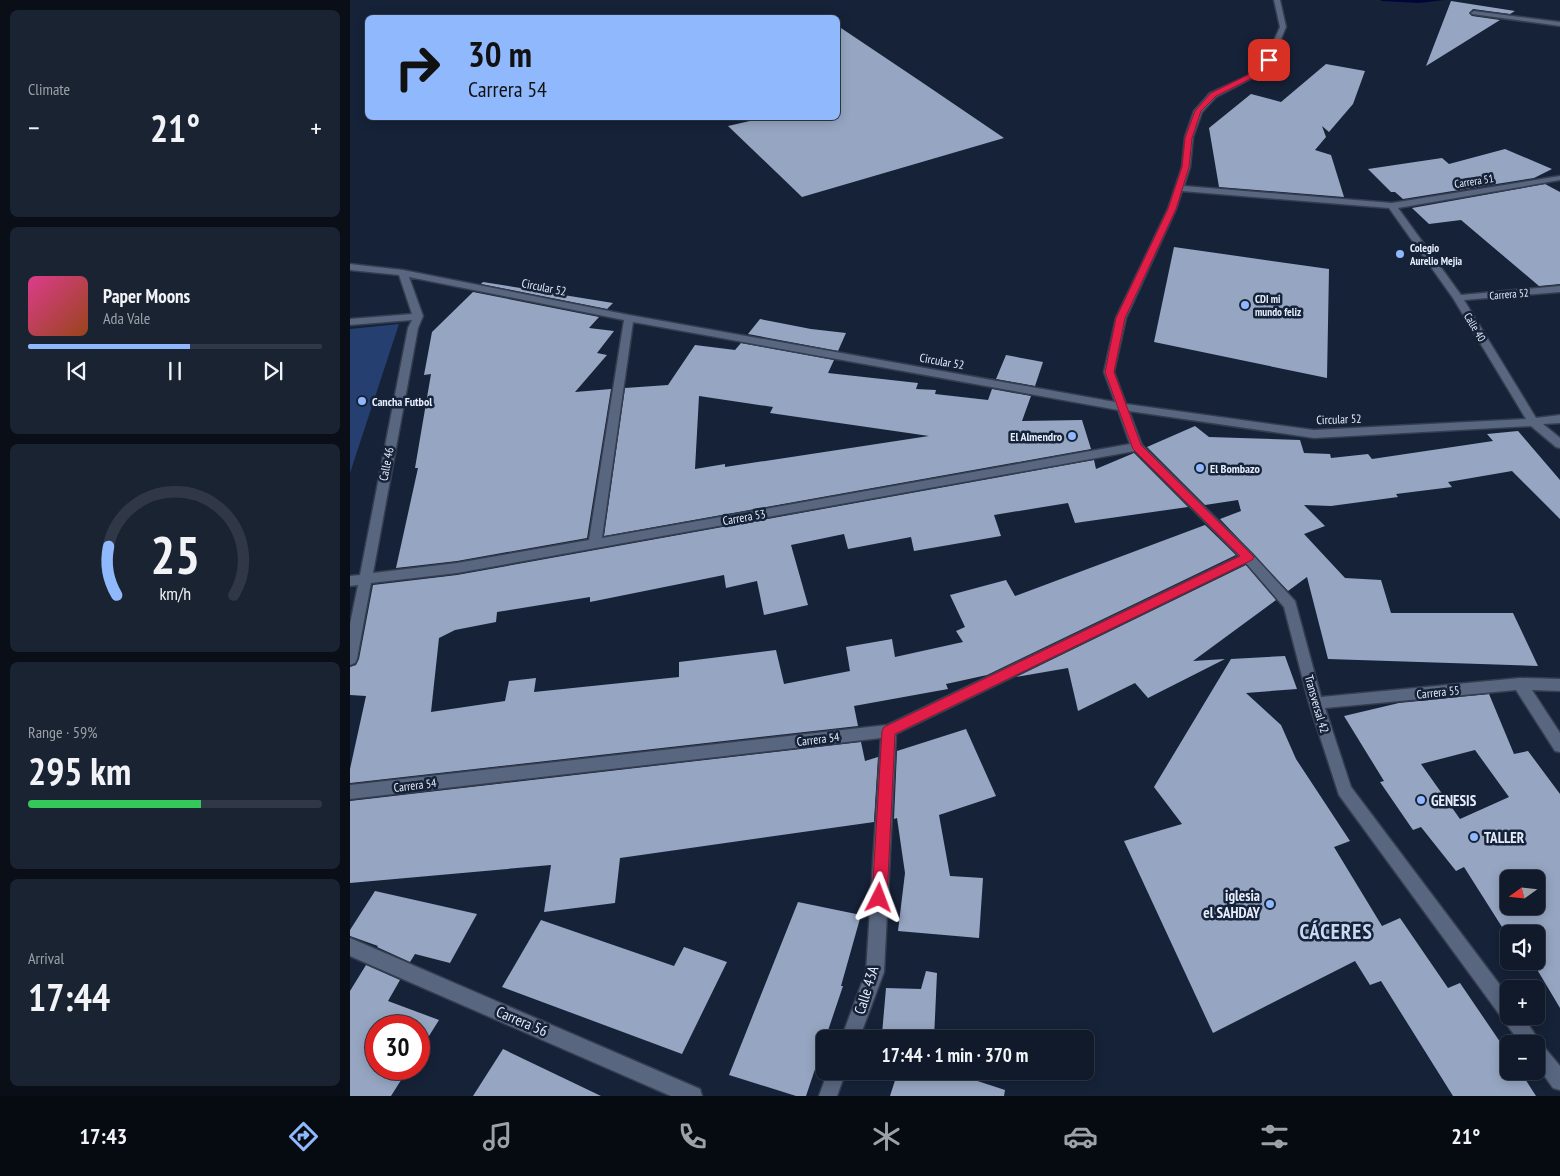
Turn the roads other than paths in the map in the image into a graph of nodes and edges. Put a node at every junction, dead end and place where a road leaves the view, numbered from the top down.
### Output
1 (1277, 0) edge
2 (1474, 13) dead end
3 (1560, 24) edge
4 (1560, 178) edge
5 (1179, 188) junction
6 (1392, 206) junction
7 (350, 267) edge
8 (403, 273) junction
9 (1560, 289) edge
10 (1458, 298) junction
11 (418, 316) junction
12 (629, 318) junction
13 (350, 322) edge
14 (1122, 407) junction
15 (1560, 419) edge
16 (1533, 422) junction
17 (1560, 444) edge
18 (1137, 447) junction
19 (595, 544) junction
20 (1248, 557) junction
21 (364, 580) junction
22 (350, 581) edge
23 (350, 659) edge
24 (1520, 684) junction
25 (1560, 685) edge
26 (1316, 703) junction
27 (888, 731) junction
28 (1560, 746) edge
29 (350, 792) edge
30 (350, 947) edge
31 (1500, 1000) edge
32 (853, 1030) edge
33 (1545, 1061) edge
34 (834, 1080) edge
35 (1560, 1081) edge
36 (693, 1096) edge
37 (828, 1096) edge

1 - 5 street, Transversal 42
2 - 3 street
4 - 6 street, Carrera 51
5 - 6 street, Carrera 51
5 - 14 street, Transversal 42
6 - 10 street, Calle 40
7 - 8 street, Circular 52
8 - 11 street
8 - 12 street, Circular 52
9 - 10 street, Carrera 52
10 - 16 street, Calle 40
11 - 13 street
11 - 21 street, Calle 46
12 - 14 street, Circular 52
12 - 19 street
14 - 16 street, Circular 52
14 - 18 street, Transversal 42
15 - 16 street
16 - 17 street, Calle 40
18 - 19 street, Carrera 53
18 - 20 street, Transversal 42
19 - 21 street, Carrera 53
20 - 26 street, Transversal 42
20 - 27 street, Carrera 54
21 - 22 street, Carrera 53
21 - 23 street, Calle 46
24 - 25 street, Carrera 55
24 - 26 street, Carrera 55
24 - 28 street
26 - 31 street, Transversal 42
27 - 29 street, Carrera 54
27 - 32 street, Calle 43A
30 - 36 street, Carrera 56
33 - 35 street
34 - 37 street

